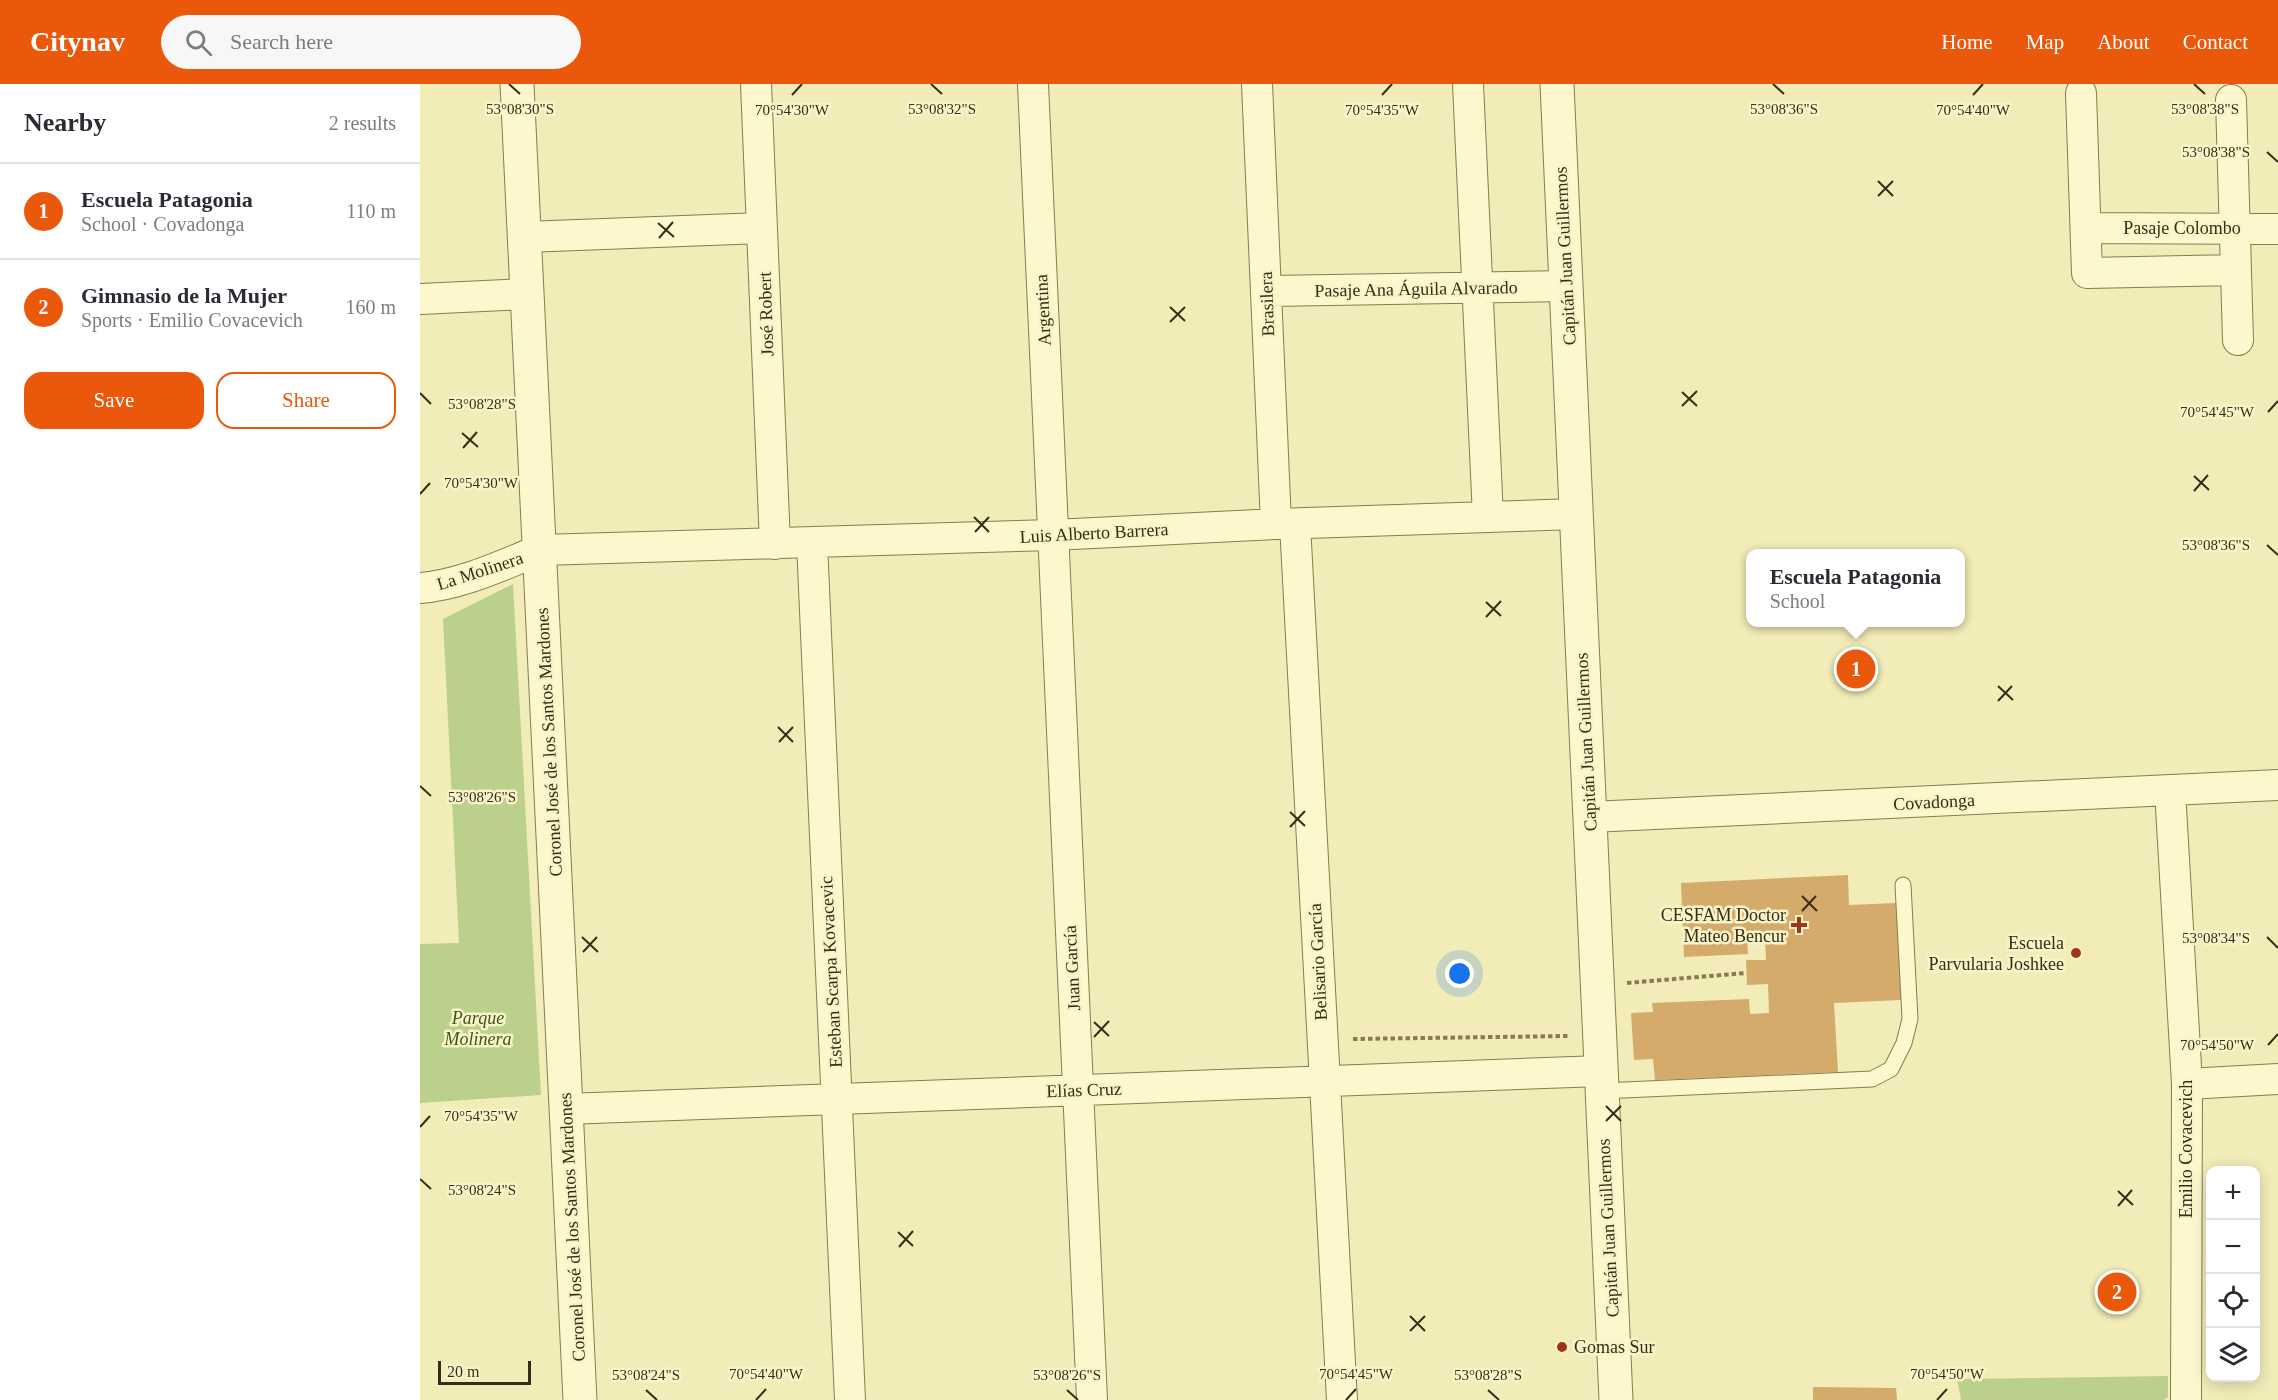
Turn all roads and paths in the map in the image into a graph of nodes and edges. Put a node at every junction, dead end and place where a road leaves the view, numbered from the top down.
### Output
1 (517, 84) edge
2 (756, 84) edge
3 (1033, 84) edge
4 (1257, 84) edge
5 (1468, 84) edge
6 (1557, 84) edge
7 (2081, 93) dead end
8 (2231, 100) dead end
9 (762, 228) junction
10 (2086, 228) junction
11 (2234, 229) junction
12 (2278, 229) edge
13 (525, 237) junction
14 (2236, 270) junction
15 (1566, 286) junction
16 (1478, 288) junction
17 (1267, 291) junction
18 (527, 294) junction
19 (420, 299) edge
20 (2238, 340) dead end
21 (1576, 514) junction
22 (1488, 517) junction
23 (1286, 524) junction
24 (1053, 535) junction
25 (812, 543) junction
26 (775, 544) junction
27 (540, 550) junction
28 (420, 588) edge
29 (2278, 785) edge
30 (2170, 790) junction
31 (1590, 818) junction
32 (1902, 885) dead end
33 (1746, 973) dead end
34 (1623, 983) dead end
35 (1599, 1036) junction
36 (1323, 1039) junction
37 (2278, 1079) edge
38 (1325, 1081) junction
39 (1601, 1081) junction
40 (2187, 1084) junction
41 (1078, 1090) junction
42 (837, 1099) junction
43 (566, 1109) junction
44 (580, 1400) edge
45 (850, 1400) edge
46 (1092, 1400) edge
47 (1342, 1400) edge
48 (1616, 1400) edge
49 (2186, 1400) edge

1 - 13 street, Coronel José de los Santos Mardones
2 - 9 street, José Robert
3 - 24 street, Argentina
4 - 17 street, Brasilera
5 - 16 street
6 - 15 street, Capitán Juan Guillermos
7 - 10 street
8 - 11 street
9 - 13 street
9 - 26 street, José Robert
10 - 11 street, Pasaje Colombo
10 - 14 street
11 - 12 street, Pasaje Colombo
11 - 14 street
13 - 18 street, Coronel José de los Santos Mardones
14 - 20 street
15 - 16 street, Pasaje Ana Águila Alvarado
15 - 21 street, Capitán Juan Guillermos
16 - 17 street, Pasaje Ana Águila Alvarado
16 - 22 street
17 - 23 street, Brasilera
18 - 19 street
18 - 27 street, Coronel José de los Santos Mardones
21 - 22 street, Luis Alberto Barrera
21 - 31 street, Capitán Juan Guillermos
22 - 23 street, Luis Alberto Barrera
23 - 24 street, Luis Alberto Barrera
23 - 36 street, Belisario García
24 - 25 street, Luis Alberto Barrera
24 - 41 street, Juan García
25 - 26 street, Luis Alberto Barrera
25 - 42 street, Esteban Scarpa Kovacevic
26 - 27 street, Luis Alberto Barrera
27 - 28 street, La Molinera
27 - 43 street, Coronel José de los Santos Mardones
29 - 30 street, Covadonga
30 - 31 street, Covadonga
30 - 40 street, Emilio Covacevich
31 - 35 street, Capitán Juan Guillermos
32 - 39 lane
33 - 34 path
35 - 36 path
35 - 39 street, Capitán Juan Guillermos
36 - 38 street, Belisario García
37 - 40 street
38 - 39 street, Elías Cruz
38 - 41 street, Elías Cruz
38 - 47 street, Belisario García
39 - 48 street, Capitán Juan Guillermos
40 - 49 street, Emilio Covacevich
41 - 42 street, Elías Cruz
41 - 46 street, Juan García
42 - 43 street, Elías Cruz
42 - 45 street, Esteban Scarpa Kovacevic
43 - 44 street, Coronel José de los Santos Mardones

